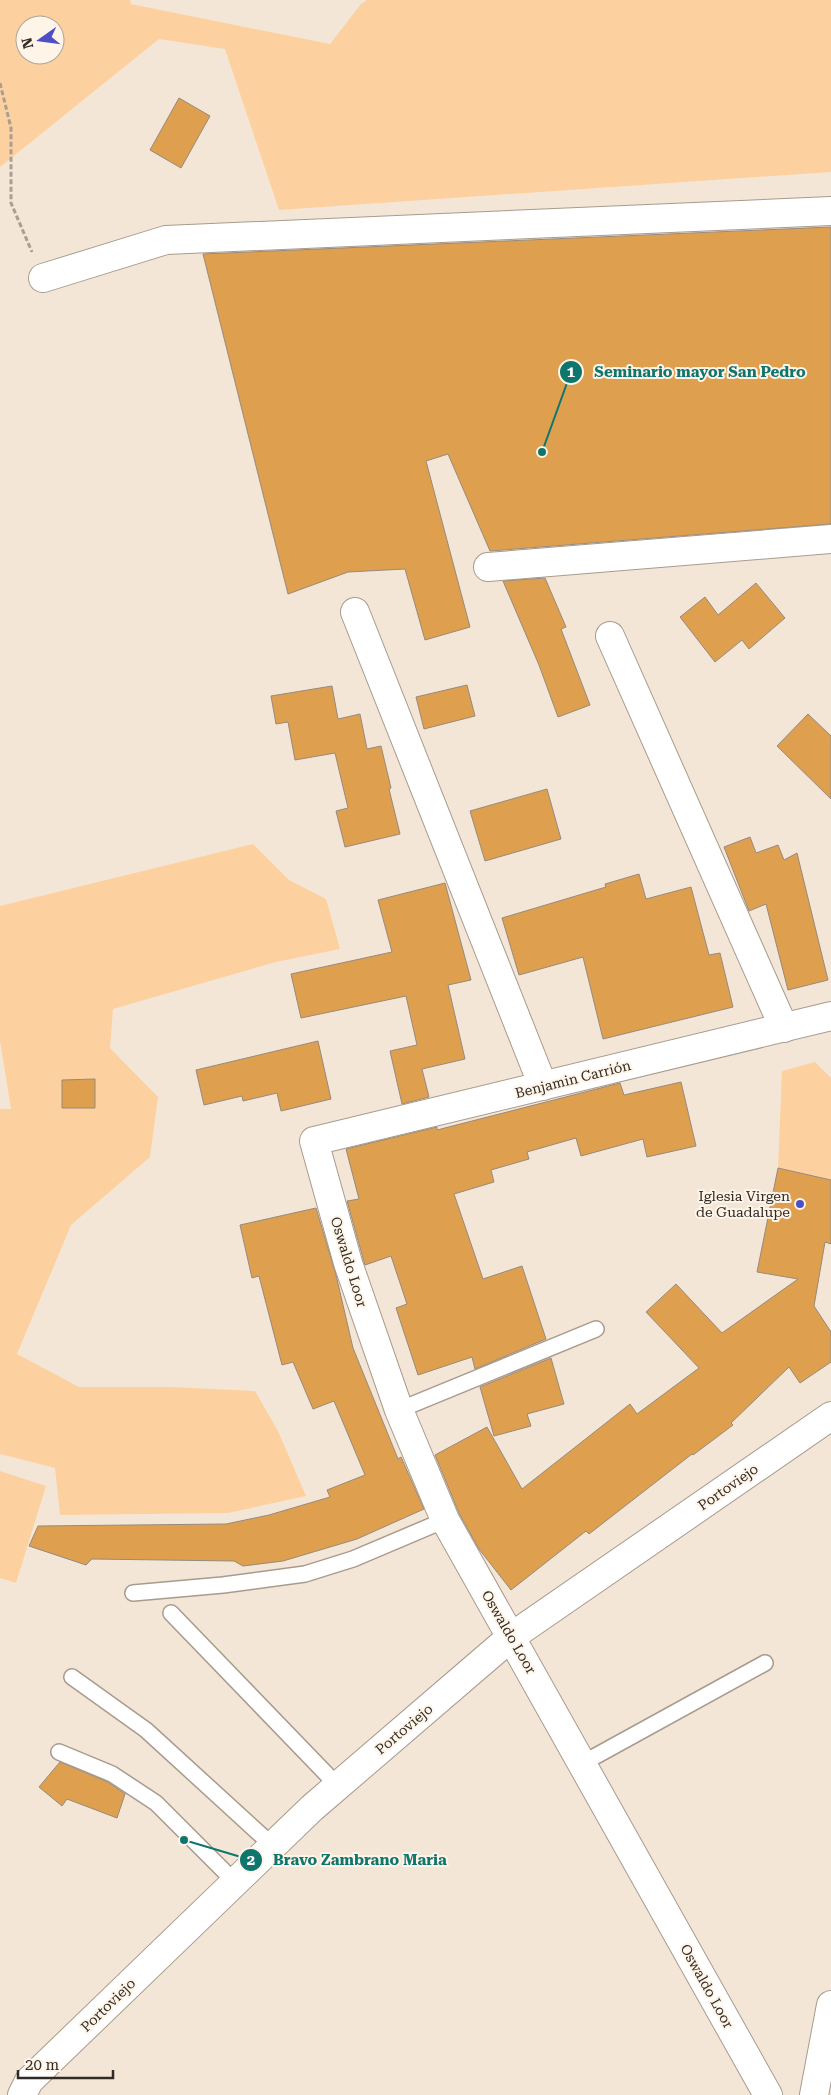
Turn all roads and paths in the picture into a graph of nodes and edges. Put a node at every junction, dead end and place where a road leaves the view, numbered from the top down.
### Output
1 (0, 83) edge
2 (831, 211) edge
3 (43, 278) joint
4 (831, 539) edge
5 (488, 567) dead end
6 (355, 612) dead end
7 (610, 636) dead end
8 (831, 1016) edge
9 (784, 1028) junction
10 (543, 1086) junction
11 (314, 1142) joint
12 (596, 1329) dead end
13 (399, 1410) junction
14 (831, 1416) edge
15 (445, 1520) junction
16 (133, 1593) dead end
17 (171, 1613) dead end
18 (511, 1637) junction
19 (765, 1663) dead end
20 (72, 1677) dead end
21 (59, 1752) dead end
22 (583, 1763) junction
23 (337, 1785) junction
24 (273, 1846) junction
25 (235, 1882) junction
26 (831, 2006) edge
27 (22, 2095) edge
28 (768, 2095) edge
29 (814, 2095) edge

1 - 3 path
2 - 3 street
4 - 5 street
6 - 10 street
7 - 9 street
8 - 9 street, Benjamin Carrión
9 - 10 street, Benjamin Carrión
10 - 11 street, Benjamin Carrión
11 - 13 street, Oswaldo Loor
12 - 13 lane
13 - 15 street, Oswaldo Loor
14 - 18 street, Portoviejo
15 - 16 lane
15 - 18 street, Oswaldo Loor
17 - 23 lane
18 - 22 street, Oswaldo Loor
18 - 23 street, Portoviejo
19 - 22 lane
20 - 24 lane
21 - 25 lane
22 - 28 street, Oswaldo Loor
23 - 24 street, Portoviejo
24 - 25 street, Portoviejo
25 - 27 street, Portoviejo
26 - 29 street

